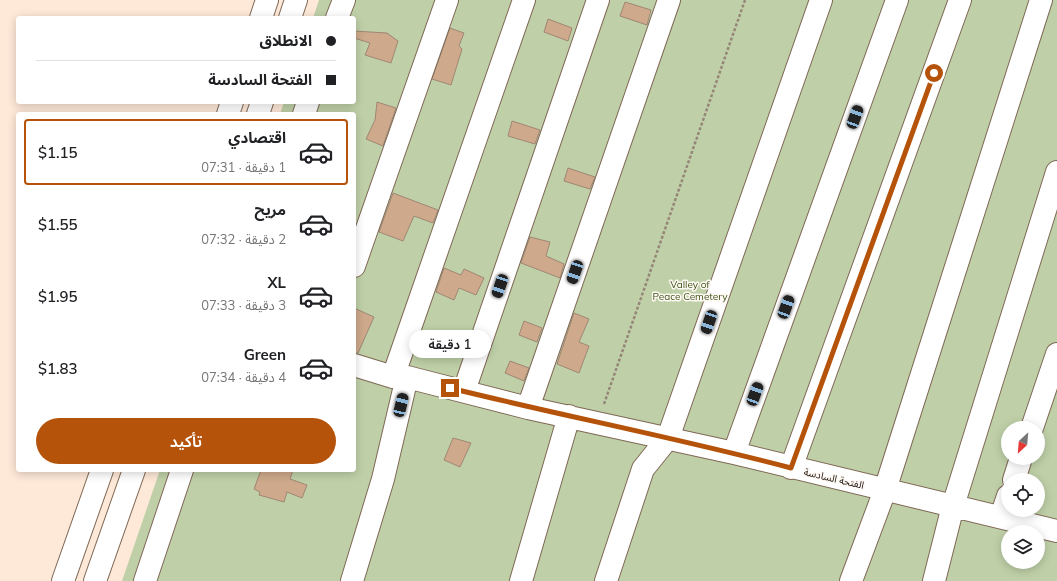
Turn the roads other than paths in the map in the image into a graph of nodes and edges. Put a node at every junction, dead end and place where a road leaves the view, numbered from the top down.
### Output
1 (267, 0) edge
2 (296, 0) edge
3 (344, 0) edge
4 (447, 0) edge
5 (524, 0) edge
6 (598, 0) edge
7 (670, 0) edge
8 (821, 0) edge
9 (897, 0) edge
10 (960, 0) edge
11 (1041, 0) edge
12 (262, 16) edge
13 (291, 16) edge
14 (338, 16) edge
15 (1057, 172) edge
16 (356, 260) edge
17 (1057, 354) edge
18 (356, 366) edge
19 (400, 377) junction
20 (464, 391) junction
21 (528, 408) junction
22 (569, 416) junction
23 (1034, 421) edge
24 (668, 438) junction
25 (734, 453) junction
26 (791, 468) junction
27 (101, 472) edge
28 (133, 472) edge
29 (181, 472) edge
30 (885, 490) junction
31 (953, 506) junction
32 (1001, 517) joint
33 (1057, 531) edge
34 (62, 581) edge
35 (95, 581) edge
36 (145, 581) edge
37 (352, 581) edge
38 (521, 581) edge
39 (606, 581) edge
40 (851, 581) edge
41 (934, 581) edge

1 - 12 main road
2 - 13 main road
3 - 14 main road
4 - 16 main road
5 - 19 main road
6 - 20 main road
7 - 21 main road
8 - 24 main road
9 - 25 main road
10 - 26 main road
11 - 30 main road
15 - 31 main road
17 - 23 main road
18 - 19 main road, الفتحة السادسة
19 - 20 main road, الفتحة السادسة
19 - 37 main road
20 - 21 main road, الفتحة السادسة
21 - 22 main road, الفتحة السادسة
22 - 24 main road, الفتحة السادسة
22 - 38 main road
24 - 25 main road, الفتحة السادسة
24 - 39 main road
25 - 26 main road, الفتحة السادسة
26 - 30 main road, الفتحة السادسة
27 - 34 main road
28 - 35 main road
29 - 36 main road
30 - 31 main road, الفتحة السادسة
30 - 40 main road
31 - 32 main road, الفتحة السادسة
31 - 41 main road
32 - 33 main road, الفتحة السادسة

